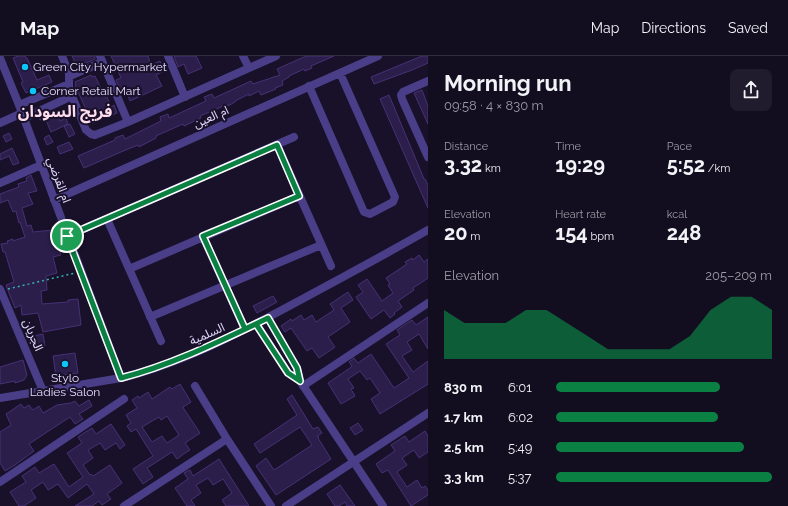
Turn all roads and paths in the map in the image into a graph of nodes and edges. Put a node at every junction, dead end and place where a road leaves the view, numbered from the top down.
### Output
1 (62, 56) edge
2 (168, 56) edge
3 (243, 56) edge
4 (276, 56) edge
5 (378, 56) edge
6 (0, 58) edge
7 (101, 59) edge
8 (249, 68) junction
9 (340, 73) junction
10 (69, 80) junction
11 (428, 81) edge
12 (309, 86) junction
13 (72, 96) junction
14 (185, 97) junction
15 (22, 112) junction
16 (128, 122) junction
17 (0, 123) edge
18 (294, 137) dead end
19 (277, 145) junction
20 (428, 156) edge
21 (41, 166) junction
22 (0, 183) edge
23 (299, 196) junction
24 (54, 200) junction
25 (107, 219) junction
26 (428, 230) edge
27 (67, 236) junction
28 (203, 236) junction
29 (321, 245) junction
30 (331, 266) dead end
31 (129, 268) junction
32 (81, 271) junction
33 (225, 285) junction
34 (0, 290) edge
35 (428, 303) edge
36 (150, 317) junction
37 (268, 318) junction
38 (256, 324) junction
39 (245, 329) junction
40 (161, 341) dead end
41 (121, 378) junction
42 (302, 383) junction
43 (195, 386) dead end
44 (43, 391) junction
45 (0, 398) edge
46 (124, 399) dead end
47 (428, 413) edge
48 (227, 439) junction
49 (354, 462) junction
50 (0, 482) edge
51 (124, 506) edge
52 (271, 506) edge
53 (286, 506) edge
54 (383, 506) edge

1 - 10 street
2 - 14 street
3 - 8 street
4 - 8 street
5 - 9 street, ام العين
6 - 15 street, ام القرضي
7 - 10 street
7 - 16 street
8 - 14 street
9 - 12 street, ام العين
9 - 12 street
10 - 13 street
10 - 15 street
11 - 20 street
12 - 24 street, ام العين
13 - 15 street
13 - 16 street
14 - 16 street
15 - 17 street
15 - 21 street, ام القرضي
18 - 19 street
19 - 23 street
19 - 25 street
21 - 22 street
21 - 24 street, ام القرضي
23 - 28 street
23 - 29 street
24 - 27 street, ام القرضي
25 - 27 street
25 - 31 street
26 - 37 street, السلمية
27 - 32 street, ام القرضي
28 - 31 street
28 - 33 street
29 - 30 street
29 - 33 street
31 - 36 street
32 - 34 path
32 - 41 street, ام القرضي
33 - 36 street
33 - 39 street
34 - 44 street, الجريان
35 - 42 street
36 - 40 street
37 - 38 street, السلمية
37 - 42 street
38 - 39 street, السلمية
38 - 42 street
39 - 41 street, السلمية
41 - 44 street, السلمية
42 - 49 street
43 - 48 street
44 - 45 street, السلمية
46 - 50 street
47 - 49 street
48 - 51 street
48 - 52 street
49 - 53 street
49 - 54 street

